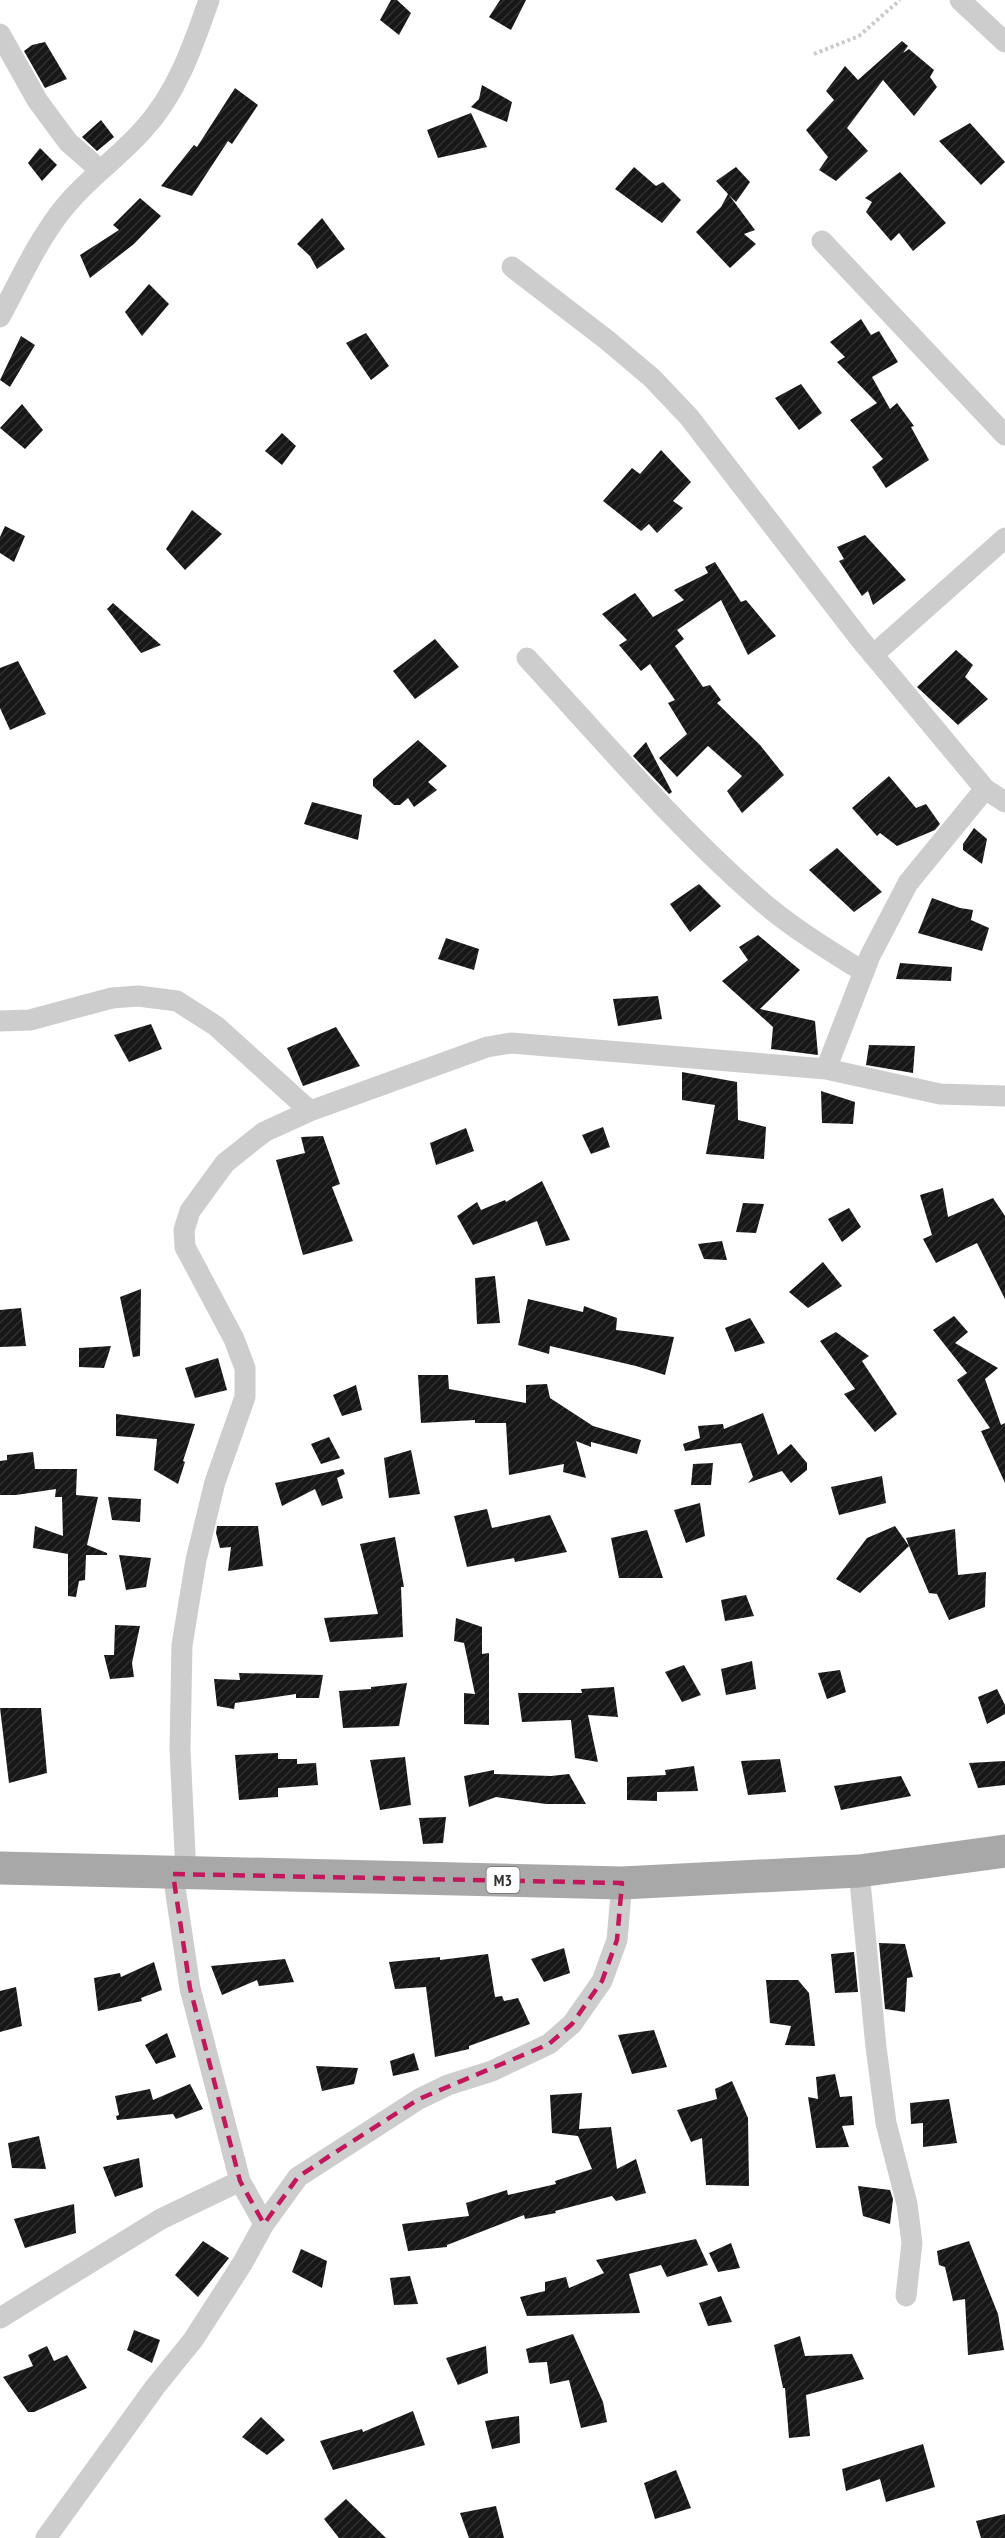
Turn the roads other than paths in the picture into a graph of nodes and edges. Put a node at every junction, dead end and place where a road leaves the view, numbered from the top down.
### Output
1 (209, 0) edge
2 (960, 0) edge
3 (0, 34) edge
4 (1005, 42) edge
5 (100, 170) junction
6 (822, 242) dead end
7 (512, 267) dead end
8 (0, 317) edge
9 (1005, 435) edge
10 (1005, 538) edge
11 (873, 654) junction
12 (527, 658) dead end
13 (985, 789) junction
14 (1005, 802) edge
15 (864, 972) junction
16 (0, 1020) edge
17 (826, 1069) junction
18 (1005, 1096) edge
19 (310, 1110) junction
20 (1005, 1851) edge
21 (0, 1868) edge
22 (859, 1871) junction
23 (179, 1874) junction
24 (622, 1883) junction
25 (240, 2181) junction
26 (264, 2223) junction
27 (906, 2296) dead end
28 (0, 2318) edge
29 (46, 2538) edge

1 - 5 street
2 - 4 street
3 - 5 street
5 - 8 street
6 - 9 street
7 - 11 street
10 - 11 street
11 - 13 street
12 - 15 street
13 - 14 street
13 - 15 street
15 - 17 street
16 - 19 street
17 - 18 street
17 - 19 street
19 - 23 street
20 - 22 main road, M3
21 - 23 main road, M3
22 - 24 main road, M3
22 - 27 street
23 - 24 main road, M3
23 - 25 street
24 - 26 street
25 - 26 street
25 - 28 street
26 - 29 street

